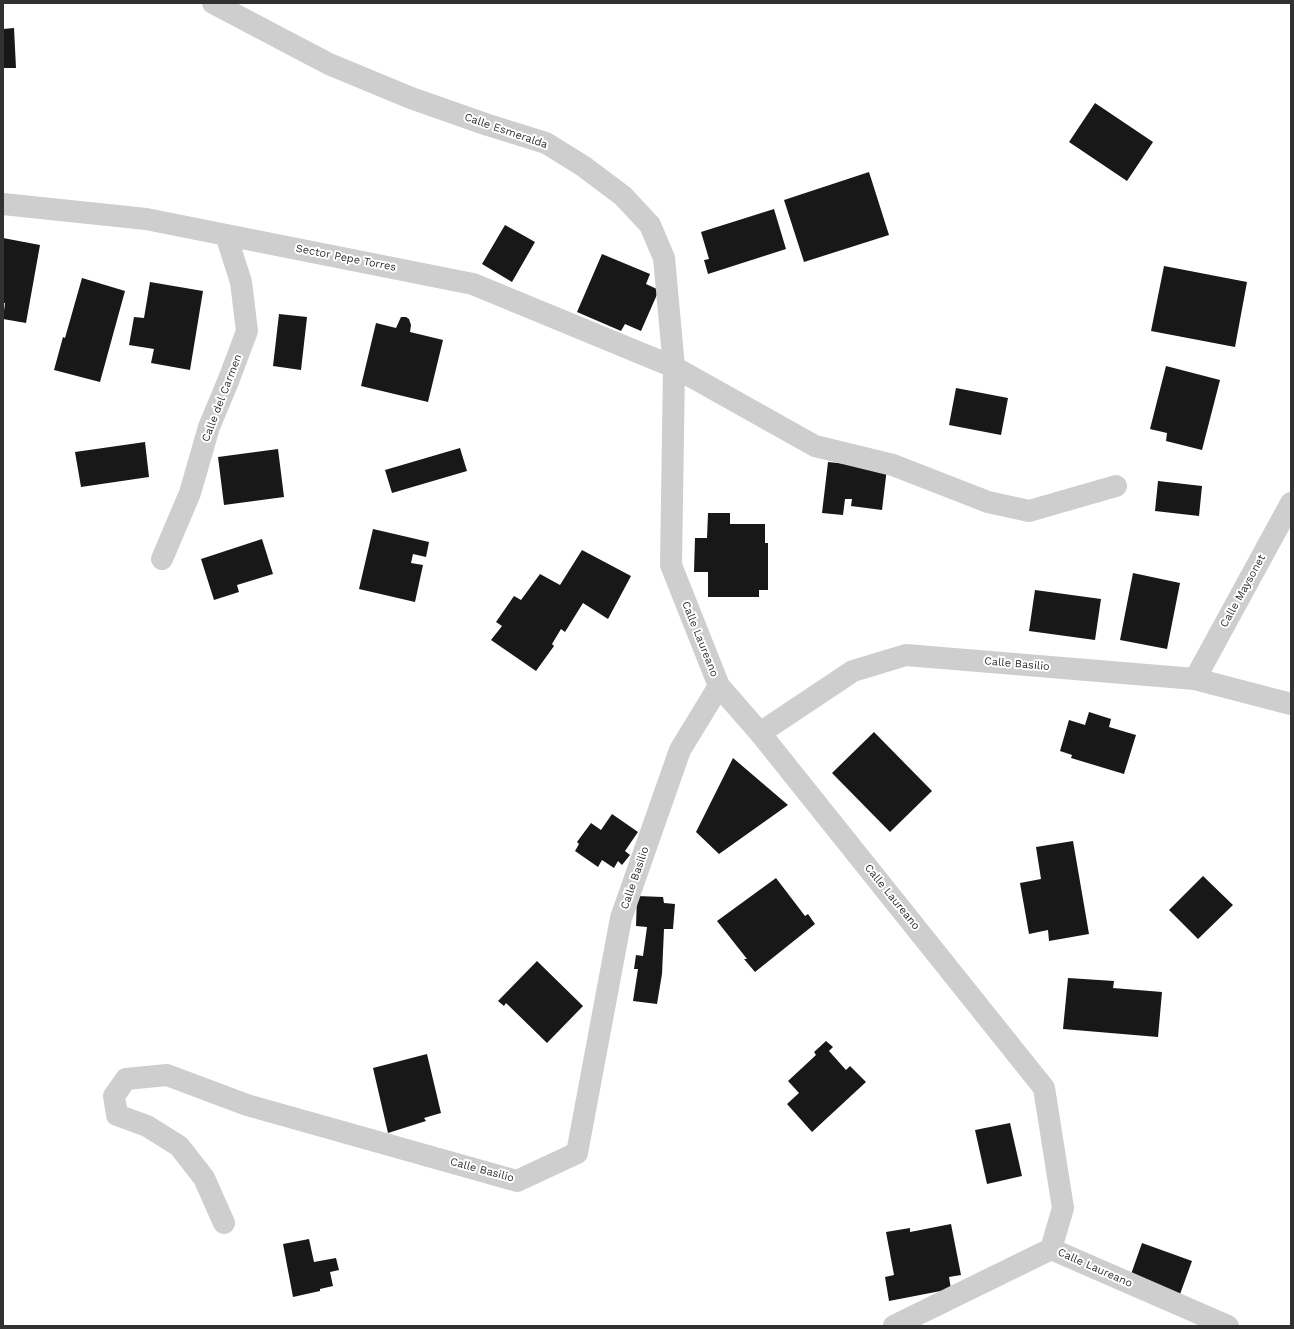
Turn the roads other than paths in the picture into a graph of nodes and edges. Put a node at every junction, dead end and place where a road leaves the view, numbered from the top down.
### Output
1 (213, 3) edge
2 (3, 204) edge
3 (226, 235) junction
4 (674, 367) junction
5 (1116, 486) dead end
6 (1291, 503) edge
7 (162, 559) dead end
8 (1195, 679) junction
9 (719, 686) junction
10 (1291, 704) edge
11 (760, 733) junction
12 (224, 1223) dead end
13 (1051, 1249) junction
14 (894, 1326) edge
15 (1228, 1326) edge

1 - 4 street, Calle Esmeralda
2 - 3 street, Sector Pepe Torres
3 - 4 street, Sector Pepe Torres
3 - 7 street, Calle del Carmen
4 - 5 street, Sector Pepe Torres
4 - 9 street, Calle Laureano
6 - 8 street, Calle Maysonet
8 - 10 street, Calle Basilio
8 - 11 street, Calle Basilio
9 - 11 street, Calle Laureano
9 - 12 street, Calle Basilio
11 - 13 street, Calle Laureano
13 - 14 street
13 - 15 street, Calle Laureano

